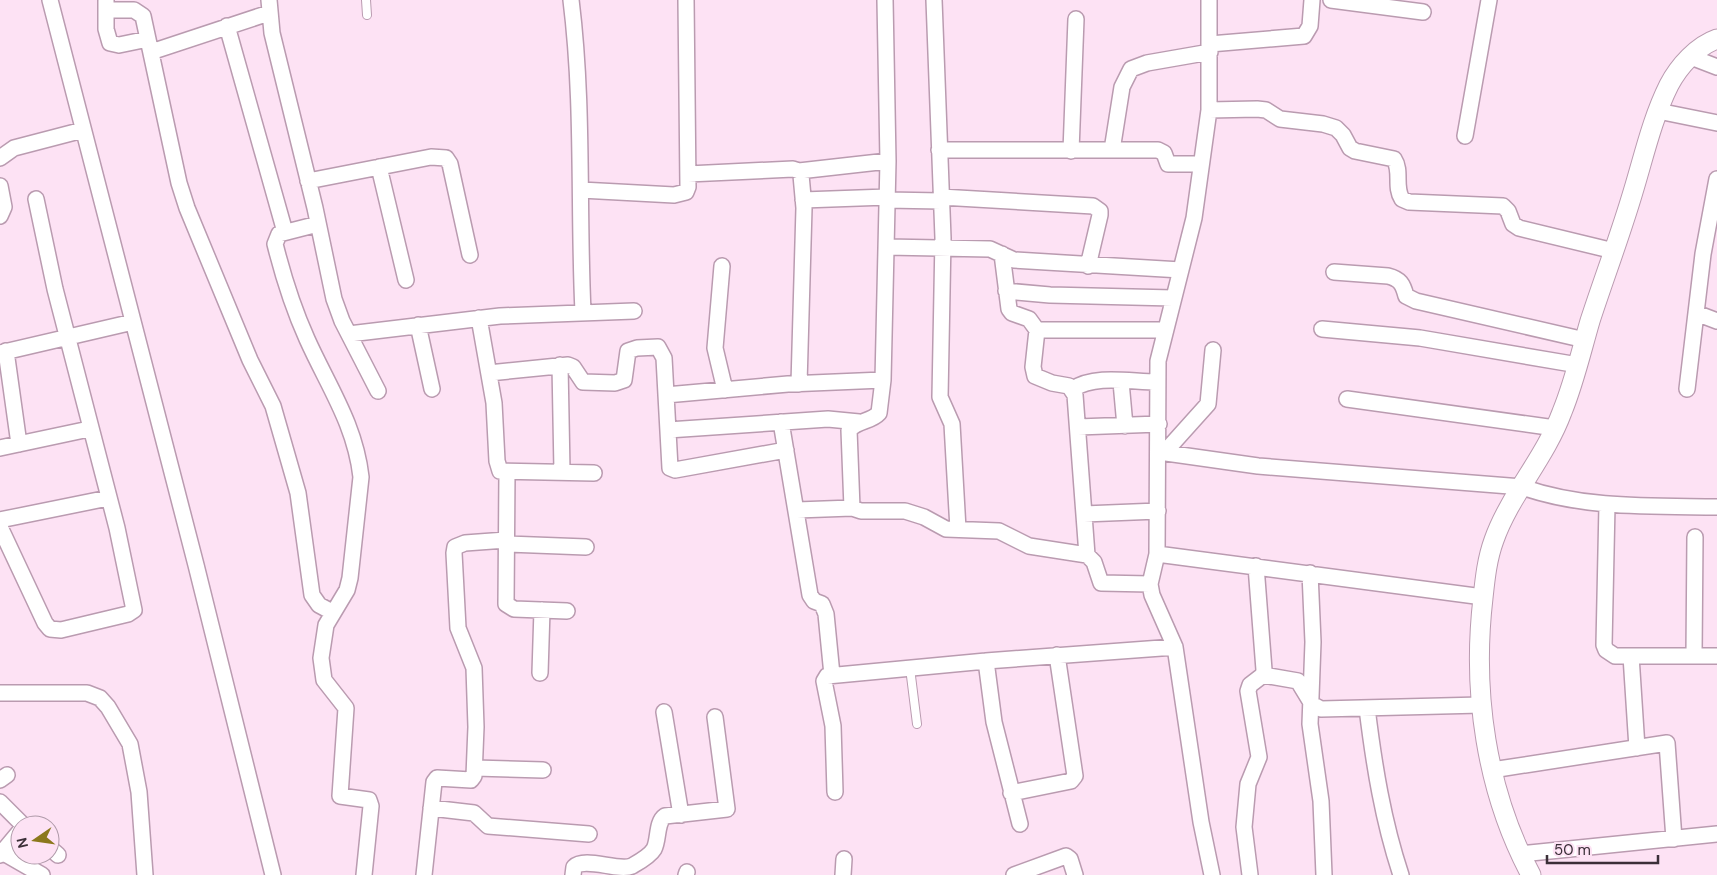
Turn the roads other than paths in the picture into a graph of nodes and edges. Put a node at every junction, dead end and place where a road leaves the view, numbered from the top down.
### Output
1 (50, 0) edge
2 (366, 0) edge
3 (571, 0) edge
4 (686, 0) edge
5 (885, 0) edge
6 (934, 0) edge
7 (1209, 0) edge
8 (1312, 0) edge
9 (1331, 0) edge
10 (1489, 0) edge
11 (106, 5) edge
12 (269, 6) edge
13 (1423, 12) dead end
14 (367, 15) dead end
15 (1076, 19) dead end
16 (227, 26) junction
17 (1717, 39) edge
18 (150, 45) junction
19 (1210, 48) junction
20 (1690, 57) junction
21 (1717, 67) edge
22 (1209, 110) junction
23 (1658, 111) junction
24 (1717, 123) edge
25 (83, 130) junction
26 (1465, 136) dead end
27 (939, 150) junction
28 (1112, 150) junction
29 (1071, 151) junction
30 (0, 158) edge
31 (888, 161) junction
32 (1201, 164) junction
33 (379, 167) junction
34 (799, 171) junction
35 (688, 174) junction
36 (1717, 178) edge
37 (308, 180) junction
38 (0, 186) edge
39 (581, 190) junction
40 (36, 199) dead end
41 (887, 199) junction
42 (941, 199) junction
43 (803, 200) junction
44 (0, 216) edge
45 (318, 224) junction
46 (285, 232) junction
47 (887, 247) junction
48 (943, 248) junction
49 (1614, 252) junction
50 (1002, 254) junction
51 (470, 255) dead end
52 (722, 266) dead end
53 (1088, 266) junction
54 (1181, 270) junction
55 (1334, 272) dead end
56 (406, 280) dead end
57 (1006, 292) junction
58 (1173, 298) junction
59 (634, 311) dead end
60 (584, 312) junction
61 (1696, 313) junction
62 (479, 318) junction
63 (1717, 321) edge
64 (133, 322) junction
65 (418, 325) junction
66 (1322, 328) dead end
67 (1037, 330) junction
68 (1165, 330) junction
69 (349, 334) junction
70 (67, 338) junction
71 (1585, 340) junction
72 (1213, 350) dead end
73 (3, 352) edge
74 (560, 365) junction
75 (1578, 365) junction
76 (489, 373) junction
77 (883, 380) junction
78 (1121, 382) junction
79 (1157, 382) junction
80 (798, 384) junction
81 (1687, 388) dead end
82 (432, 389) dead end
83 (1072, 389) junction
84 (725, 390) junction
85 (378, 391) dead end
86 (666, 395) junction
87 (1347, 399) dead end
88 (781, 422) junction
89 (859, 422) junction
90 (1159, 424) junction
91 (1125, 426) junction
92 (1078, 427) junction
93 (1555, 428) junction
94 (90, 429) junction
95 (668, 430) junction
96 (19, 444) junction
97 (0, 448) edge
98 (786, 450) junction
99 (1161, 452) junction
100 (562, 471) junction
101 (507, 472) junction
102 (594, 473) dead end
103 (1522, 487) junction
104 (108, 498) junction
105 (1607, 505) junction
106 (1717, 507) edge
107 (852, 508) junction
108 (797, 510) junction
109 (1158, 511) junction
110 (1084, 514) junction
111 (0, 520) edge
112 (0, 527) edge
113 (958, 529) junction
114 (1695, 537) dead end
115 (506, 542) junction
116 (586, 547) dead end
117 (5, 551) edge
118 (1157, 554) junction
119 (1087, 556) junction
120 (1256, 566) junction
121 (1310, 573) junction
122 (1150, 584) junction
123 (1483, 597) junction
124 (542, 610) junction
125 (567, 611) dead end
126 (332, 612) junction
127 (1175, 647) junction
128 (1694, 654) junction
129 (1057, 656) junction
130 (1631, 656) junction
131 (1717, 656) edge
132 (986, 661) junction
133 (910, 668) junction
134 (540, 673) dead end
135 (832, 675) junction
136 (1263, 675) junction
137 (0, 693) edge
138 (1312, 704) junction
139 (1481, 705) junction
140 (1367, 708) junction
141 (664, 712) dead end
142 (714, 717) dead end
143 (917, 724) dead end
144 (1637, 748) junction
145 (474, 768) junction
146 (543, 770) dead end
147 (1492, 770) junction
148 (835, 792) dead end
149 (1011, 792) junction
150 (0, 802) edge
151 (431, 808) junction
152 (12, 815) edge
153 (681, 815) junction
154 (1020, 824) dead end
155 (589, 834) dead end
156 (1717, 834) edge
157 (1674, 839) junction
158 (10, 843) edge
159 (1, 853) edge
160 (1520, 854) junction
161 (844, 859) dead end
162 (42, 875) edge
163 (145, 875) edge
164 (273, 875) edge
165 (364, 875) edge
166 (424, 875) edge
167 (573, 875) edge
168 (843, 875) edge
169 (1014, 875) edge
170 (1075, 875) edge
171 (1212, 875) edge
172 (1250, 875) edge
173 (1324, 875) edge
174 (1402, 875) edge
175 (1531, 875) edge

1 - 25 street
2 - 14 lane
3 - 39 street
4 - 35 street
5 - 31 street
6 - 27 street
7 - 19 street
8 - 19 street
9 - 13 street
10 - 26 street
11 - 18 street
11 - 18 street
12 - 16 street
12 - 37 street
15 - 29 street
16 - 18 street
16 - 46 street
17 - 20 street
18 - 126 street
19 - 22 street
19 - 28 street
20 - 21 street
20 - 23 street
22 - 32 street
22 - 49 street
23 - 24 street
23 - 49 street
25 - 30 street
25 - 64 street
27 - 29 street
27 - 42 street
28 - 29 street
28 - 32 street
31 - 34 street
31 - 41 street
32 - 54 street
33 - 37 street
33 - 51 street
33 - 56 street
34 - 35 street
34 - 43 street
35 - 39 street
36 - 61 street
37 - 45 street
38 - 44 street
39 - 60 street
40 - 70 street
41 - 42 street
41 - 43 street
41 - 47 street
42 - 48 street
42 - 53 street
43 - 80 street
45 - 46 street
45 - 69 street
46 - 126 street
47 - 48 street
47 - 77 street
48 - 50 street
48 - 113 street
49 - 71 street
50 - 53 street
50 - 57 street
52 - 84 street
53 - 54 street
54 - 58 street
55 - 71 street
57 - 58 street
57 - 67 street
58 - 68 street
59 - 60 street
60 - 62 street
61 - 63 street
61 - 81 street
62 - 65 street
62 - 76 street
64 - 70 street
64 - 164 street
65 - 69 street
65 - 82 street
66 - 75 street
67 - 68 street
67 - 83 street
68 - 79 street
69 - 85 street
70 - 73 street
70 - 94 street
71 - 75 street
72 - 99 street
73 - 96 street
74 - 76 street
74 - 86 street
74 - 100 street
75 - 93 street
76 - 101 street
77 - 80 street
77 - 89 street
78 - 79 street
78 - 83 street
78 - 91 street
79 - 90 street
80 - 84 street
83 - 92 street
84 - 86 street
86 - 95 street
87 - 93 street
88 - 89 street
88 - 95 street
88 - 98 street
89 - 107 street
90 - 91 street
90 - 99 street
91 - 92 street
92 - 110 street
93 - 103 street
94 - 96 street
94 - 104 street
95 - 98 street
96 - 97 street
98 - 108 street
99 - 103 street
99 - 109 street
100 - 101 street
100 - 102 street
101 - 115 street
103 - 105 street
103 - 123 street
104 - 111 street
104 - 117 street
105 - 106 street
105 - 130 street
107 - 108 street
107 - 113 street
108 - 135 street
109 - 110 street
109 - 118 street
110 - 119 street
112 - 117 street
113 - 119 street
114 - 128 street
115 - 116 street
115 - 124 street
115 - 145 street
118 - 120 street
118 - 122 street
119 - 122 street
120 - 121 street
120 - 136 street
121 - 123 street
121 - 138 street
122 - 127 street
123 - 139 street
124 - 125 street
124 - 134 street
126 - 165 street
127 - 129 street
127 - 171 street
128 - 130 street
128 - 131 street
129 - 132 street
129 - 149 street
130 - 144 street
132 - 133 street
132 - 149 street
133 - 135 street
133 - 143 lane
135 - 148 street
136 - 138 street
136 - 172 street
137 - 163 street
138 - 140 street
138 - 173 street
139 - 140 street
139 - 147 street
140 - 174 street
141 - 153 street
142 - 153 street
144 - 147 street
144 - 157 street
145 - 146 street
145 - 151 street
147 - 160 street
149 - 154 street
150 - 152 street
151 - 155 street
151 - 166 street
153 - 167 street
156 - 157 street
157 - 160 street
158 - 159 street
159 - 162 street
160 - 175 street
161 - 168 street
169 - 170 street

